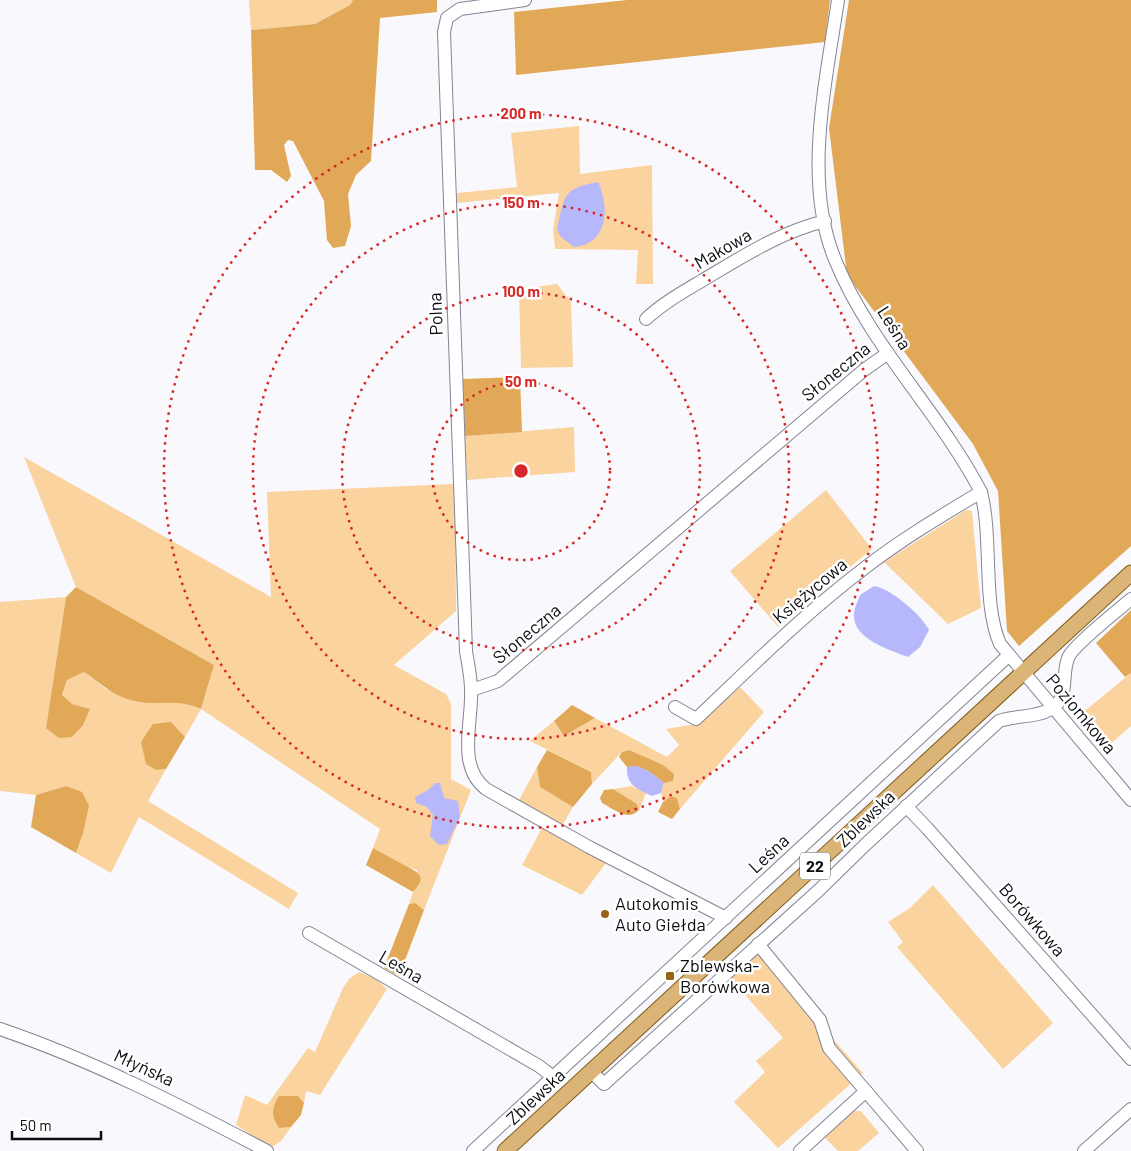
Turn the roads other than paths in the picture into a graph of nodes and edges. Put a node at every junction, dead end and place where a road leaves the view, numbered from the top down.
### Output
1 (525, 0) edge
2 (838, 0) edge
3 (824, 221) junction
4 (646, 319) dead end
5 (888, 353) junction
6 (980, 492) junction
7 (1131, 573) edge
8 (1131, 599) edge
9 (1008, 656) junction
10 (1023, 672) junction
11 (472, 690) junction
12 (675, 707) dead end
13 (1053, 708) junction
14 (1131, 800) edge
15 (906, 806) junction
16 (726, 918) junction
17 (309, 933) dead end
18 (758, 944) junction
19 (0, 1029) edge
20 (1131, 1059) edge
21 (592, 1072) junction
22 (554, 1077) junction
23 (866, 1092) junction
24 (1131, 1109) edge
25 (267, 1151) edge
26 (473, 1151) edge
27 (505, 1151) edge
28 (800, 1151) edge
29 (917, 1151) edge
30 (1084, 1151) edge

1 - 11 street, Polna
2 - 3 street, Leśna
3 - 4 street, Makowa
3 - 5 street, Leśna
5 - 6 street, Leśna
5 - 11 street, Słoneczna
6 - 9 street, Leśna
6 - 12 street, Księżycowa
7 - 10 main road, Zblewska / 22
8 - 13 street
9 - 10 street, Leśna
9 - 16 street, Leśna
10 - 13 street, Poziomkowa
10 - 21 main road, Zblewska / 22
11 - 16 street
13 - 14 street, Poziomkowa
13 - 15 street, Zblewska
15 - 18 street, Zblewska
15 - 20 street, Borówkowa
16 - 22 street, Leśna
17 - 22 street, Leśna
18 - 21 street, Zblewska
18 - 23 street
19 - 25 street, Młyńska
21 - 27 main road, Zblewska / 22
22 - 26 street, Leśna
23 - 28 street
23 - 29 street
24 - 30 street

